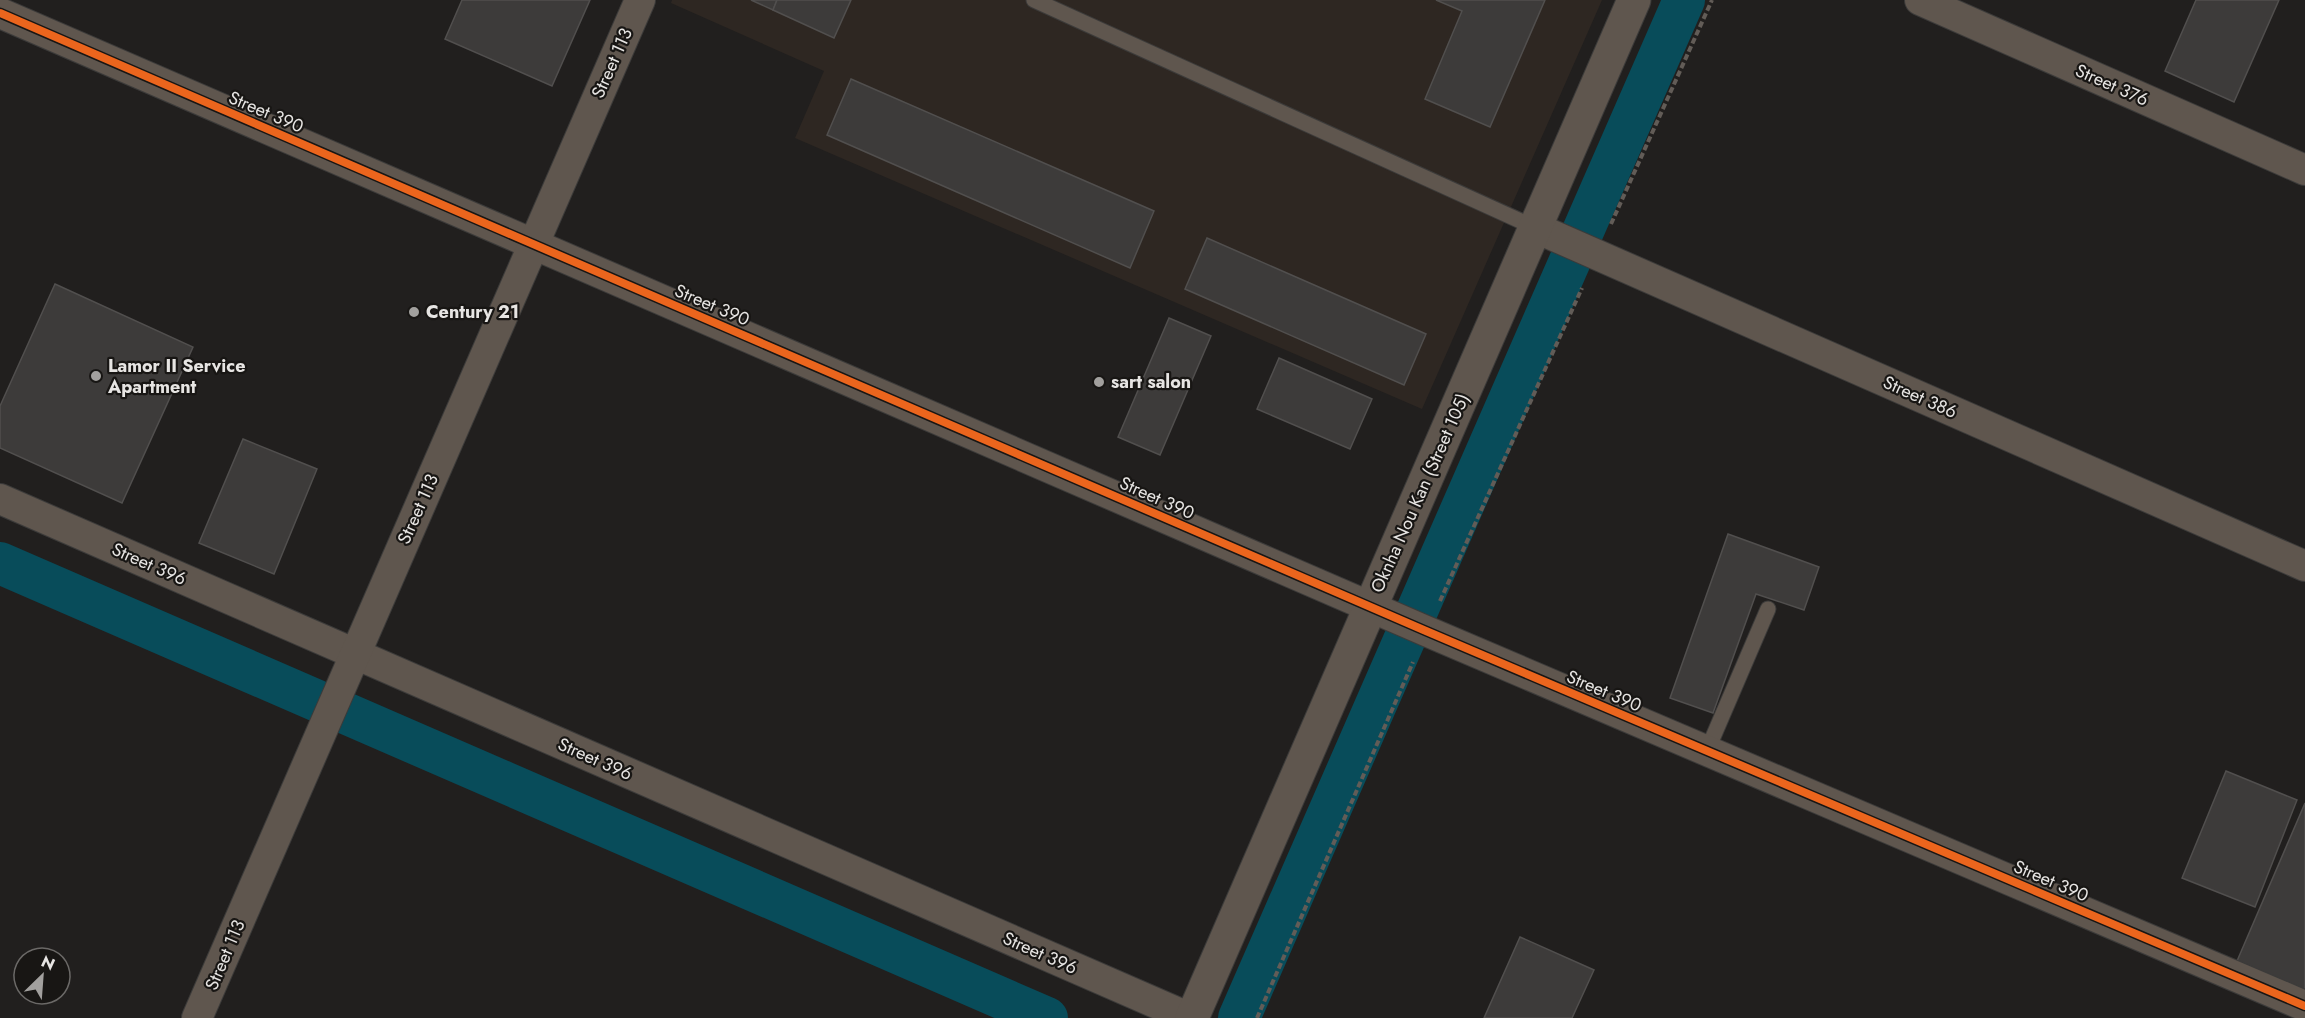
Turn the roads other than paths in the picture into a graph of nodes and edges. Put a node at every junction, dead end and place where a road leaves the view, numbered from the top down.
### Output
1 (640, 0) edge
2 (1034, 0) edge
3 (1634, 0) edge
4 (1920, 0) edge
5 (0, 13) edge
6 (2305, 170) edge
7 (1547, 233) junction
8 (533, 244) junction
9 (0, 499) edge
10 (2305, 566) edge
11 (1768, 609) dead end
12 (1380, 611) junction
13 (355, 654) junction
14 (1707, 751) junction
15 (2305, 1006) edge
16 (197, 1018) edge
17 (1191, 1018) edge

1 - 8 street, Street 113
2 - 7 lane
3 - 7 street, Oknha Nou Kan (Street 105)
4 - 6 street, Street 376
5 - 8 street, Street 390
7 - 10 street, Street 386
7 - 12 street, Oknha Nou Kan (Street 105)
8 - 12 street, Street 390
8 - 13 street, Street 113
9 - 13 street, Street 396
11 - 14 lane
12 - 14 street, Street 390
12 - 17 street, Oknha Nou Kan (Street 105)
13 - 16 street, Street 113
13 - 17 street, Street 396
14 - 15 street, Street 390

